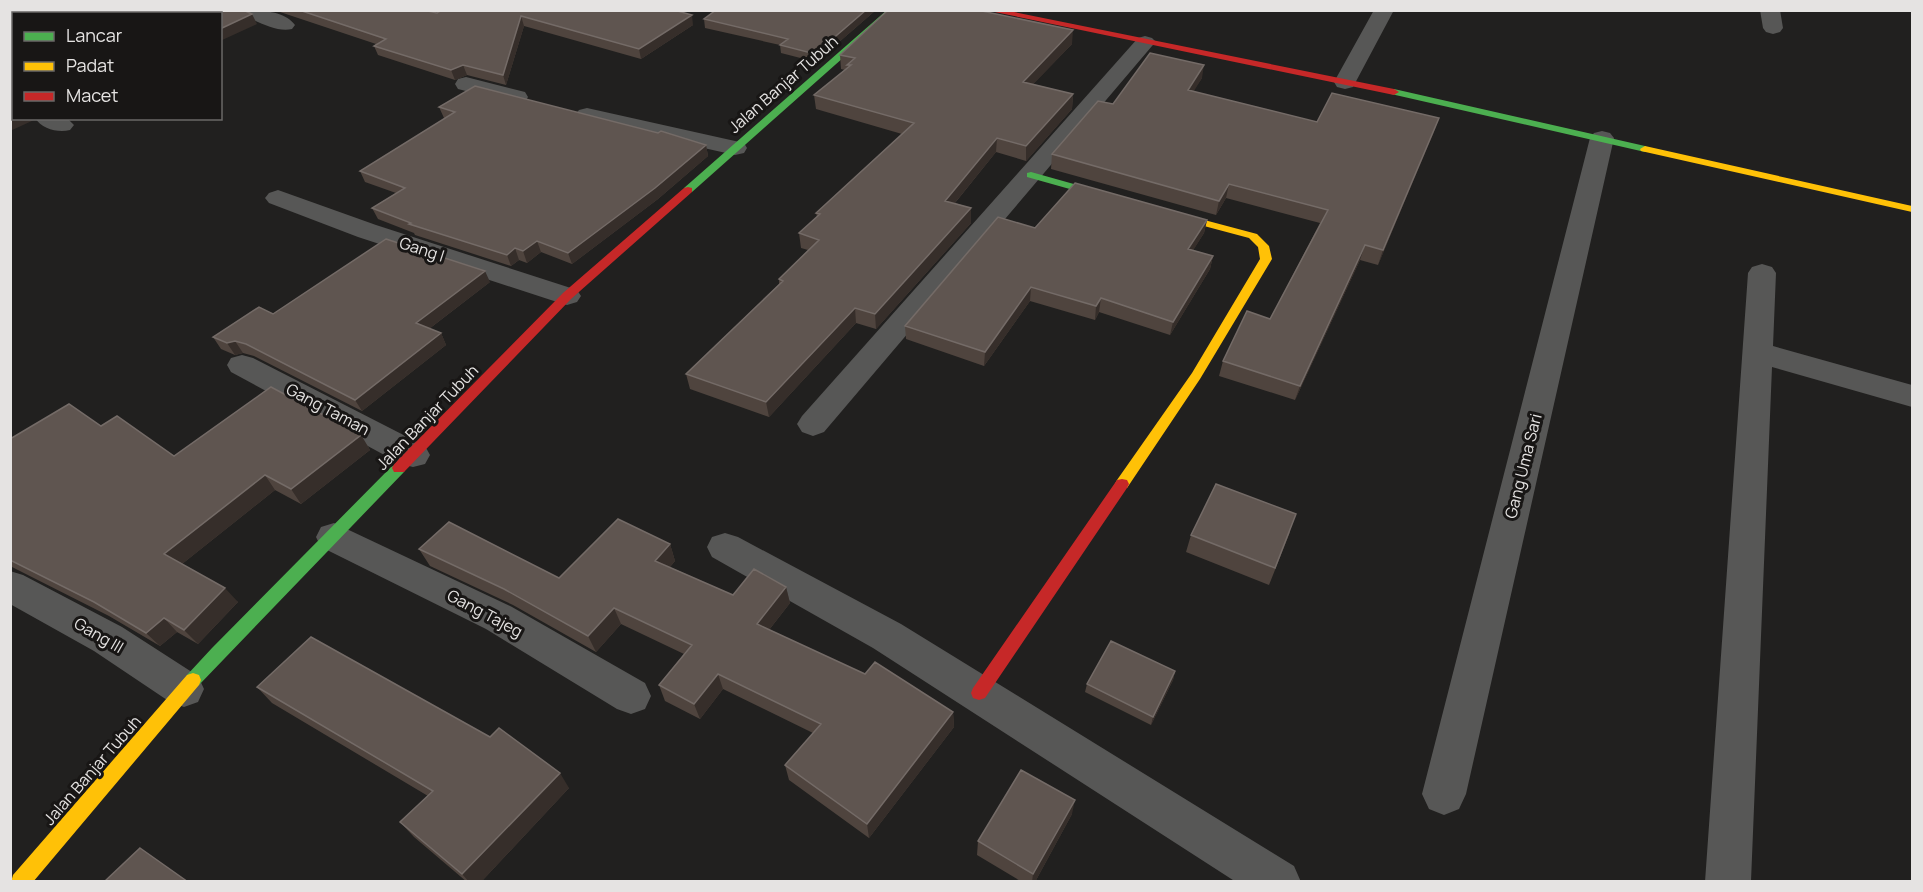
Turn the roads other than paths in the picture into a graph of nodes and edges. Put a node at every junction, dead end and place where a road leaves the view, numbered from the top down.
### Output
1 (247, 10) edge
2 (893, 10) edge
3 (988, 10) edge
4 (1384, 10) edge
5 (285, 25) dead end
6 (1145, 42) junction
7 (1345, 82) junction
8 (466, 84) dead end
9 (534, 102) edge
10 (569, 110) edge
11 (1602, 138) junction
12 (735, 148) junction
13 (1031, 175) junction
14 (278, 198) dead end
15 (1131, 203) edge
16 (1153, 209) edge
17 (1912, 209) edge
18 (1762, 273) dead end
19 (567, 296) junction
20 (1757, 352) junction
21 (242, 365) dead end
22 (1912, 396) edge
23 (813, 424) dead end
24 (412, 455) junction
25 (334, 537) junction
26 (725, 547) dead end
27 (10, 586) edge
28 (184, 689) junction
29 (979, 693) junction
30 (631, 696) dead end
31 (1444, 794) dead end
32 (18, 877) edge
33 (1728, 881) edge
34 (1278, 882) edge

1 - 5 street
2 - 12 street, Jalan Banjar Tubuh
3 - 6 street
4 - 7 street
6 - 7 street
6 - 13 street
7 - 11 street
8 - 9 street
10 - 12 street
11 - 17 street
11 - 31 street, Gang Uma Sari
12 - 19 street, Jalan Banjar Tubuh
13 - 15 street
13 - 23 street
14 - 19 street, Gang I
16 - 29 street
18 - 20 street
19 - 24 street, Jalan Banjar Tubuh
20 - 22 street
20 - 33 street
21 - 24 street, Gang Taman
24 - 25 street, Jalan Banjar Tubuh
25 - 28 street, Jalan Banjar Tubuh
25 - 30 street, Gang Tajeg
26 - 29 street
27 - 28 street, Gang III
28 - 32 street, Jalan Banjar Tubuh
29 - 34 street

